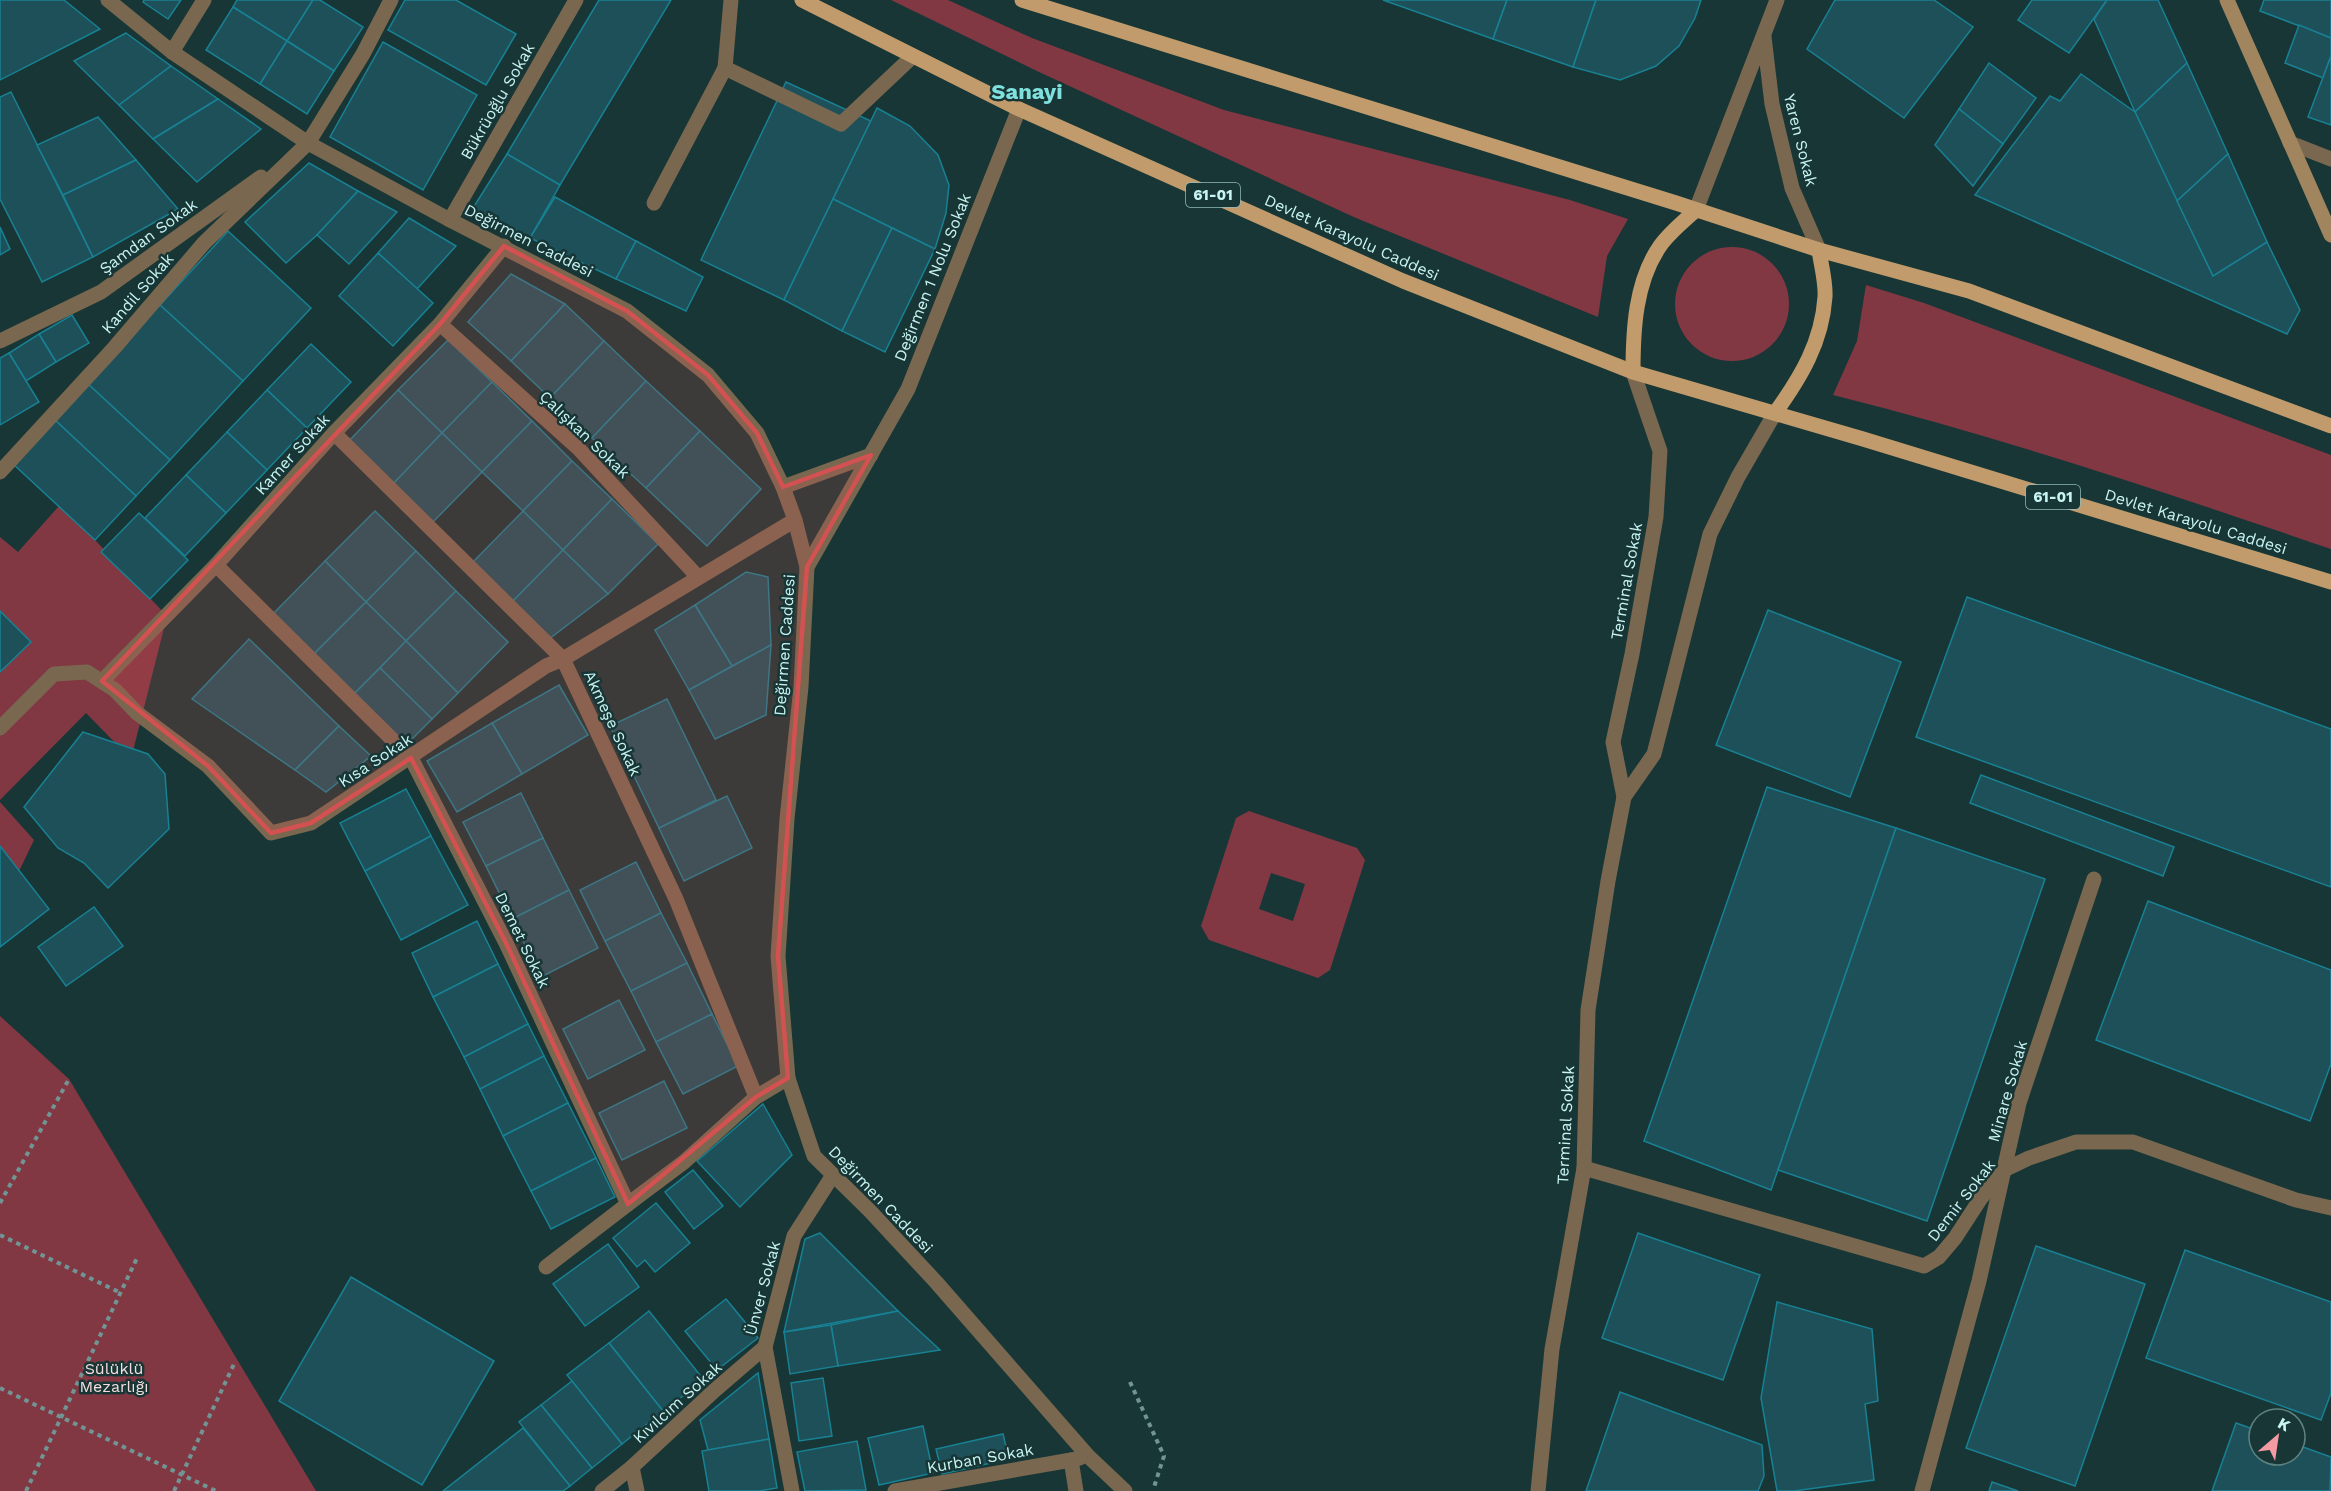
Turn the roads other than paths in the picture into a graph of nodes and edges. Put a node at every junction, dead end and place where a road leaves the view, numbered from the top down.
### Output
1 (108, 0) edge
2 (204, 0) edge
3 (392, 0) edge
4 (576, 0) edge
5 (731, 0) edge
6 (801, 0) edge
7 (1022, 0) edge
8 (1777, 0) edge
9 (2227, 0) edge
10 (1764, 34) junction
11 (172, 52) junction
12 (913, 56) junction
13 (725, 68) junction
14 (1019, 109) junction
15 (308, 143) junction
16 (2290, 143) junction
17 (2331, 159) edge
18 (654, 203) dead end
19 (1696, 210) junction
20 (450, 220) junction
21 (2331, 235) edge
22 (504, 246) junction
23 (1820, 250) junction
24 (440, 324) junction
25 (0, 341) edge
26 (1633, 372) junction
27 (1775, 413) junction
28 (2331, 426) edge
29 (334, 433) junction
30 (871, 455) junction
31 (0, 472) edge
32 (783, 487) junction
33 (795, 520) junction
34 (216, 565) junction
35 (807, 567) junction
36 (699, 577) junction
37 (2331, 582) edge
38 (563, 659) junction
39 (102, 681) junction
40 (0, 728) edge
41 (411, 758) junction
42 (1624, 797) junction
43 (2094, 879) dead end
44 (788, 1078) junction
45 (756, 1097) junction
46 (1584, 1168) junction
47 (2004, 1170) junction
48 (833, 1175) junction
49 (628, 1204) junction
50 (2331, 1208) edge
51 (546, 1267) dead end
52 (765, 1347) junction
53 (1088, 1455) junction
54 (1071, 1460) junction
55 (632, 1467) junction
56 (602, 1491) edge
57 (636, 1491) edge
58 (792, 1491) edge
59 (895, 1491) edge
60 (1076, 1491) edge
61 (1125, 1491) edge
62 (1538, 1491) edge
63 (1922, 1491) edge

1 - 11 street, Değirmen Caddesi
2 - 11 street
3 - 15 street
4 - 20 street, Bükrüoğlu Sokak
5 - 13 street
6 - 12 main road, Devlet Karayolu Caddesi / 61-01
7 - 19 main road
8 - 10 street, Yaren Sokak
9 - 16 street
10 - 19 street, Yaren Sokak
10 - 23 street, Yaren Sokak
11 - 15 street, Değirmen Caddesi
12 - 13 street
12 - 14 main road, Devlet Karayolu Caddesi / 61-01
13 - 18 street
14 - 26 main road, Devlet Karayolu Caddesi / 61-01
14 - 30 street, Değirmen 1 Nolu Sokak
15 - 20 street, Değirmen Caddesi
15 - 25 street, Şamdan Sokak
15 - 31 street, Kandil Sokak
16 - 17 street
16 - 21 street
19 - 23 main road
19 - 26 main road
20 - 22 street, Değirmen Caddesi
22 - 24 street, Kamer Sokak
22 - 32 street, Değirmen Caddesi
23 - 27 main road
23 - 28 main road
24 - 29 street, Kamer Sokak
24 - 36 street, Çalışkan Sokak
26 - 27 main road, Devlet Karayolu Caddesi / 61-01
26 - 42 street, Terminal Sokak
27 - 37 main road, Devlet Karayolu Caddesi / 61-01
27 - 42 street, Terminal Sokak
29 - 34 street, Kamer Sokak
29 - 38 street, Akmeşe Sokak
30 - 32 street
30 - 35 street, Değirmen 1 Nolu Sokak
32 - 33 street, Değirmen Caddesi
33 - 35 street, Değirmen Caddesi
33 - 36 street, Kısa Sokak
34 - 39 street, Kamer Sokak
34 - 41 street, Demet Sokak
35 - 44 street, Değirmen Caddesi
36 - 38 street, Kısa Sokak
38 - 41 street, Kısa Sokak
38 - 45 street, Akmeşe Sokak
39 - 40 street, Kısa Sokak
39 - 41 street, Kısa Sokak
41 - 49 street, Demet Sokak
42 - 46 street, Terminal Sokak
43 - 47 street, Minare Sokak
44 - 45 street
44 - 48 street, Değirmen Caddesi
45 - 49 street
46 - 47 street, Demir Sokak
46 - 62 street, Terminal Sokak
47 - 50 street, Demir Sokak
47 - 63 street, Minare Sokak
48 - 52 street, Ünver Sokak
48 - 53 street, Değirmen Caddesi
49 - 51 street
52 - 55 street, Kıvılcım Sokak
52 - 58 street, Ünver Sokak
53 - 54 street, Kurban Sokak
53 - 61 street, Değirmen Caddesi
54 - 59 street, Kurban Sokak
54 - 60 street
55 - 56 street
55 - 57 street, Kıvılcım Sokak

